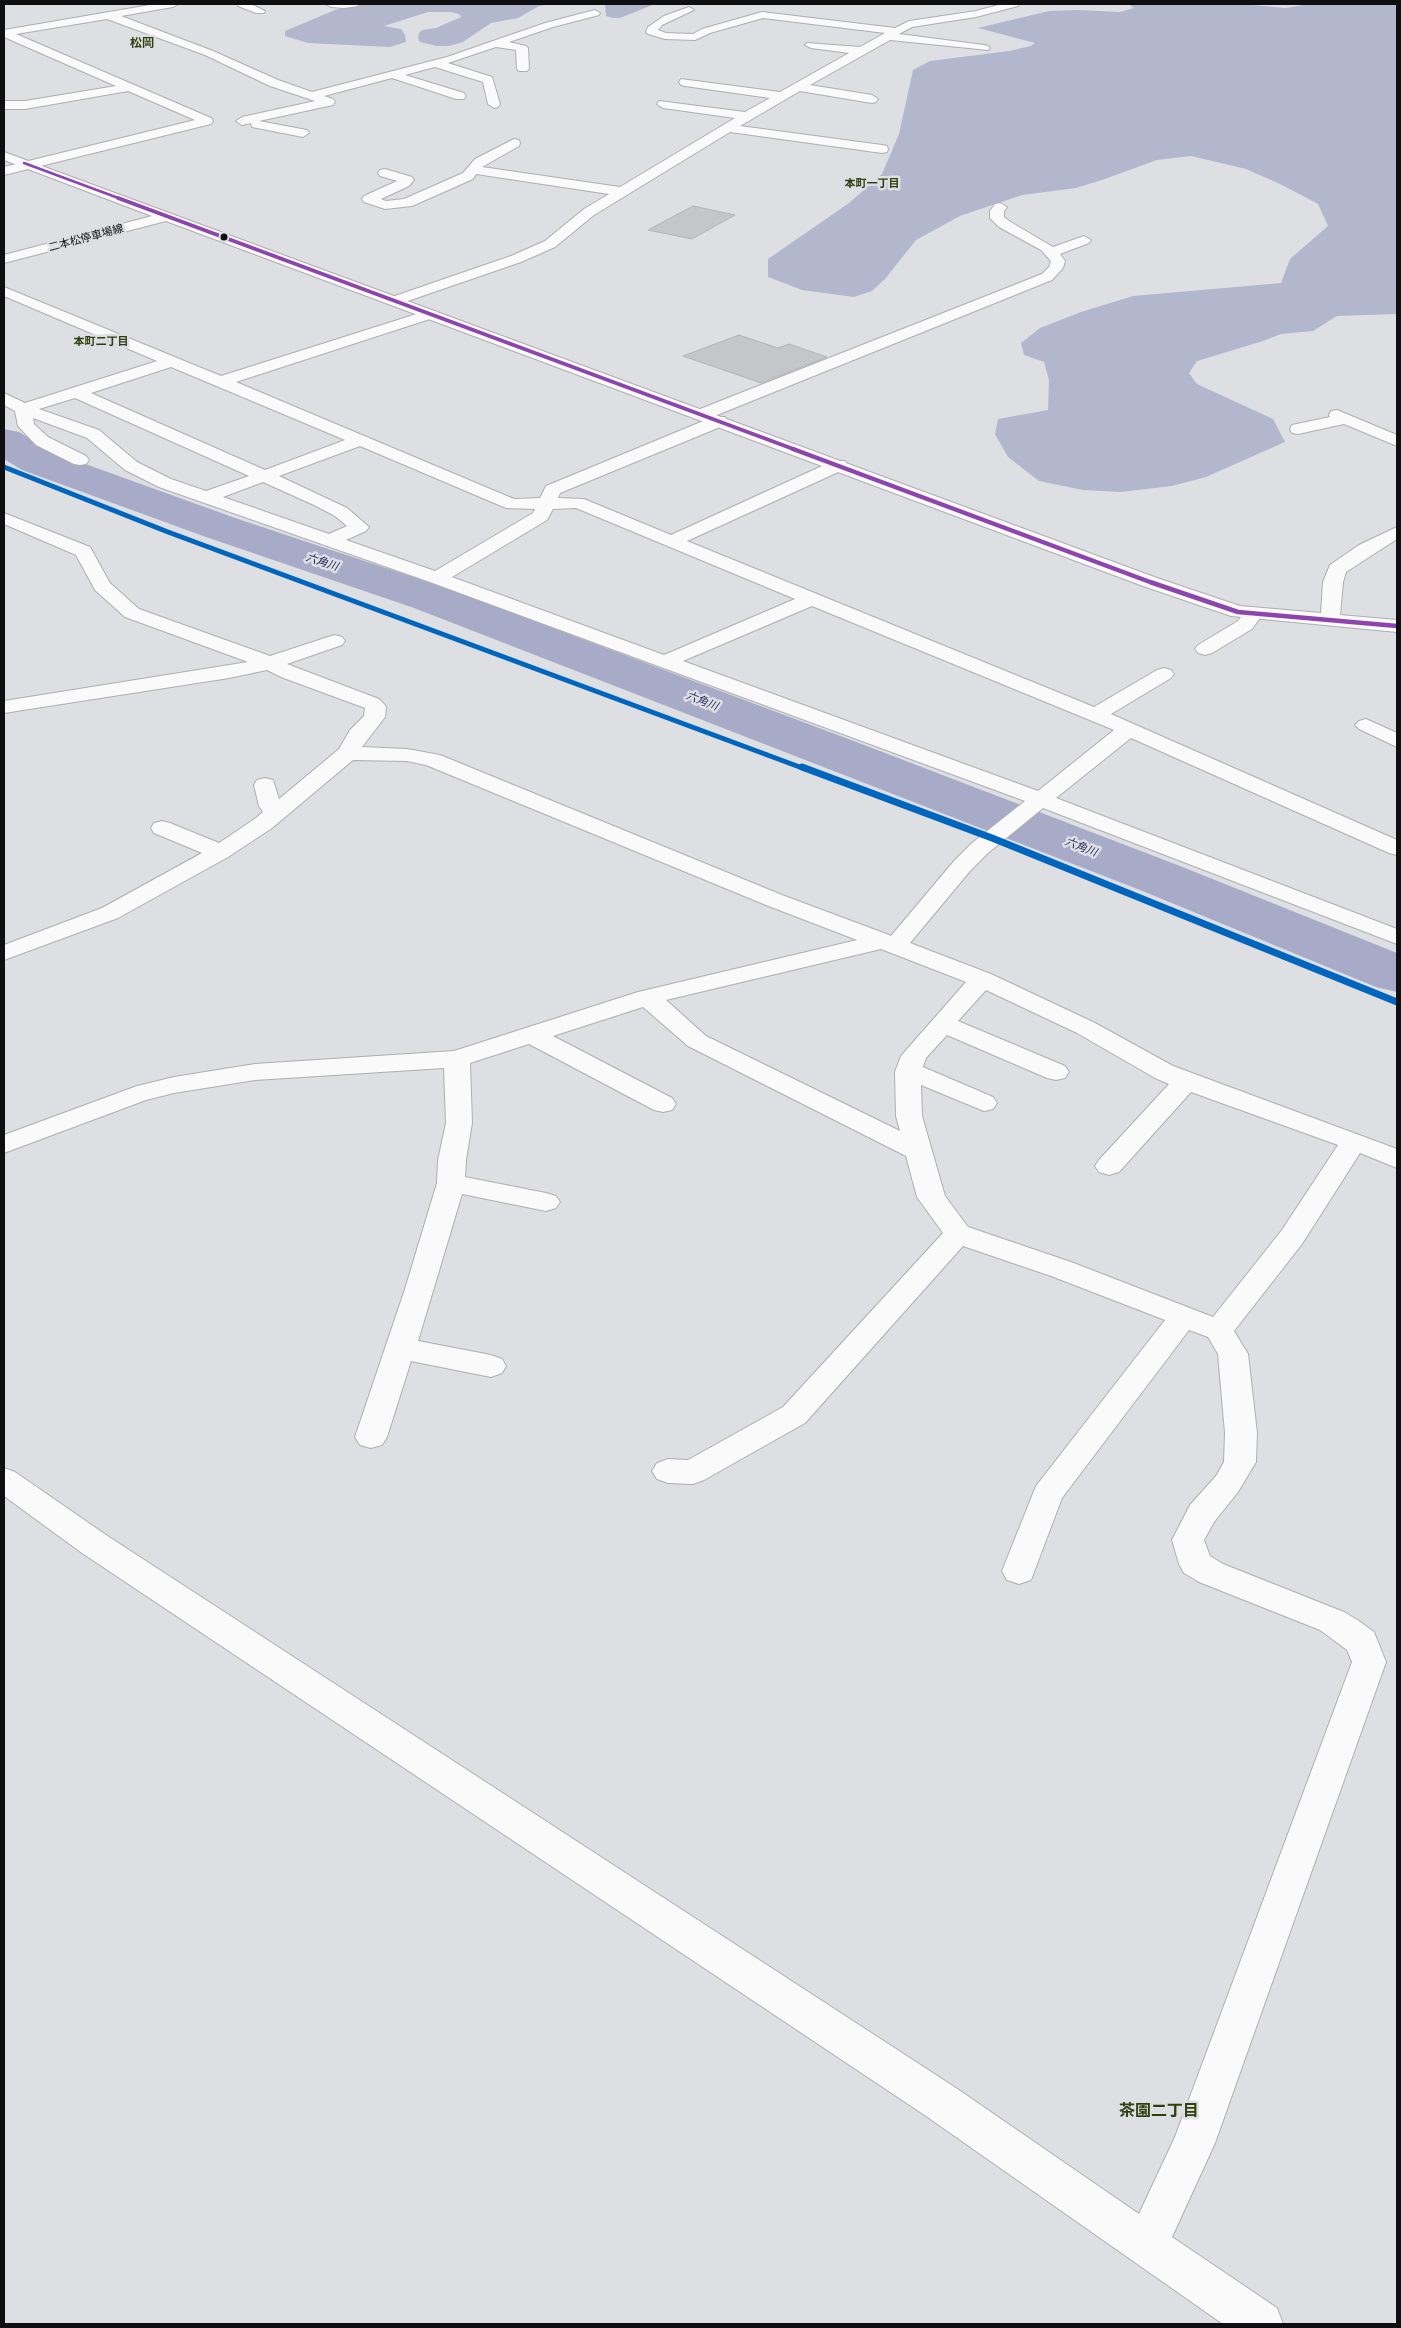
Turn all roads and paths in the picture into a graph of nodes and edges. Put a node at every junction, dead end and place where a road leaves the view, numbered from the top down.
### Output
1 (165, 4) edge
2 (242, 4) edge
3 (331, 4) edge
4 (354, 4) edge
5 (987, 4) edge
6 (1014, 4) edge
7 (959, 5) dead end
8 (689, 10) dead end
9 (260, 11) dead end
10 (727, 12) dead end
11 (594, 13) dead end
12 (108, 15) junction
13 (706, 31) junction
14 (181, 32) dead end
15 (891, 34) junction
16 (6, 36) edge
17 (164, 36) junction
18 (498, 44) junction
19 (811, 45) dead end
20 (984, 48) dead end
21 (861, 51) junction
22 (422, 56) dead end
23 (438, 62) junction
24 (395, 63) dead end
25 (414, 68) junction
26 (523, 69) dead end
27 (390, 74) junction
28 (685, 82) dead end
29 (799, 87) junction
30 (130, 88) junction
31 (312, 96) junction
32 (460, 96) dead end
33 (783, 96) junction
34 (872, 99) dead end
35 (494, 104) dead end
36 (663, 104) dead end
37 (4, 105) edge
38 (747, 116) junction
39 (216, 121) junction
40 (242, 121) junction
41 (728, 128) junction
42 (304, 133) dead end
43 (514, 143) dead end
44 (882, 149) dead end
45 (4, 156) edge
46 (28, 165) junction
47 (473, 170) junction
48 (4, 171) edge
49 (385, 173) dead end
50 (623, 192) junction
51 (1000, 207) dead end
52 (168, 216) junction
53 (1084, 240) dead end
54 (1052, 252) junction
55 (4, 259) edge
56 (4, 291) edge
57 (394, 300) junction
58 (431, 314) junction
59 (172, 361) junction
60 (220, 382) junction
61 (76, 392) junction
62 (4, 398) edge
63 (23, 409) junction
64 (701, 415) junction
65 (719, 421) junction
66 (1298, 429) dead end
67 (360, 441) junction
68 (1397, 441) edge
69 (80, 460) dead end
70 (839, 465) junction
71 (263, 476) junction
72 (207, 498) junction
73 (545, 503) junction
74 (4, 518) edge
75 (1397, 532) edge
76 (328, 541) junction
77 (672, 541) junction
78 (438, 578) junction
79 (810, 599) junction
80 (1252, 615) junction
81 (1330, 621) junction
82 (1397, 626) edge
83 (335, 641) dead end
84 (1205, 649) dead end
85 (664, 662) junction
86 (270, 663) junction
87 (1164, 674) dead end
88 (4, 707) edge
89 (1095, 715) junction
90 (1366, 725) dead end
91 (1129, 729) junction
92 (1397, 742) edge
93 (348, 753) junction
94 (265, 785) dead end
95 (1040, 799) junction
96 (276, 812) junction
97 (162, 828) dead end
98 (1397, 848) edge
99 (220, 852) junction
100 (1397, 937) edge
101 (890, 943) junction
102 (4, 953) edge
103 (982, 979) junction
104 (647, 997) junction
105 (943, 1024) junction
106 (532, 1035) junction
107 (457, 1059) junction
108 (909, 1070) junction
109 (1056, 1072) dead end
110 (1186, 1081) junction
111 (984, 1103) dead end
112 (663, 1104) dead end
113 (1354, 1141) junction
114 (4, 1145) edge
115 (918, 1150) junction
116 (1397, 1159) edge
117 (1109, 1166) dead end
118 (451, 1183) junction
119 (546, 1202) dead end
120 (958, 1234) junction
121 (1183, 1317) junction
122 (1219, 1330) junction
123 (400, 1348) junction
124 (491, 1366) dead end
125 (371, 1437) dead end
126 (668, 1471) dead end
127 (4, 1480) edge
128 (1019, 1571) dead end
129 (1146, 2245) junction
130 (1260, 2324) edge

1 - 12 street
2 - 9 street
3 - 4 street
5 - 7 street
6 - 15 street
8 - 13 street
10 - 13 street
11 - 18 street
12 - 16 street
12 - 17 street
13 - 15 street
14 - 17 street
15 - 20 street
15 - 21 street
16 - 30 street
17 - 31 street
18 - 23 street
18 - 26 street
19 - 21 street
21 - 29 street
22 - 23 street
23 - 25 street
23 - 35 street
24 - 25 street
25 - 27 street
27 - 31 street
27 - 32 street
28 - 33 street
29 - 33 street
29 - 34 street
30 - 37 street
30 - 39 street
31 - 40 street
33 - 38 street
36 - 38 street
38 - 41 street
39 - 40 street
39 - 46 street
40 - 42 street
41 - 44 street
41 - 50 street
43 - 47 street
45 - 46 street
46 - 48 street
46 - 52 street
47 - 49 street
47 - 50 street
50 - 57 street
51 - 54 street
52 - 55 street, 二本松停車場線
52 - 57 street
53 - 54 street
54 - 64 street
56 - 59 street
57 - 58 street
58 - 60 street
58 - 64 street
59 - 60 street
59 - 61 street
60 - 67 street
61 - 63 street
61 - 71 street
62 - 63 street
63 - 69 street
63 - 72 street
64 - 65 street
65 - 70 street
65 - 73 street
66 - 68 street
67 - 71 street
67 - 73 street
70 - 77 street
70 - 80 street
71 - 72 street
71 - 76 street
72 - 76 street
73 - 77 street
73 - 78 street
74 - 86 street
75 - 81 street
76 - 78 street
77 - 79 street
78 - 85 street
79 - 85 street
79 - 89 street
80 - 81 street
80 - 84 street
81 - 82 street
83 - 86 street
85 - 95 street
86 - 88 street
86 - 93 street
87 - 89 street
89 - 91 street
90 - 92 street
91 - 95 street
91 - 98 street
93 - 96 street
93 - 101 street
94 - 96 street
95 - 100 street
95 - 101 street
96 - 99 street
97 - 99 street
99 - 102 street
101 - 103 street
101 - 104 street
103 - 105 street
103 - 110 street
104 - 106 street
104 - 115 street
105 - 108 street
105 - 109 street
106 - 107 street
106 - 112 street
107 - 114 street
107 - 118 street
108 - 111 street
108 - 115 street
110 - 113 street
110 - 117 street
113 - 116 street
113 - 122 street
115 - 120 street
118 - 119 street
118 - 123 street
120 - 121 street
120 - 126 street
121 - 122 street
121 - 128 street
122 - 129 street
123 - 124 street
123 - 125 street
127 - 129 street
129 - 130 street

